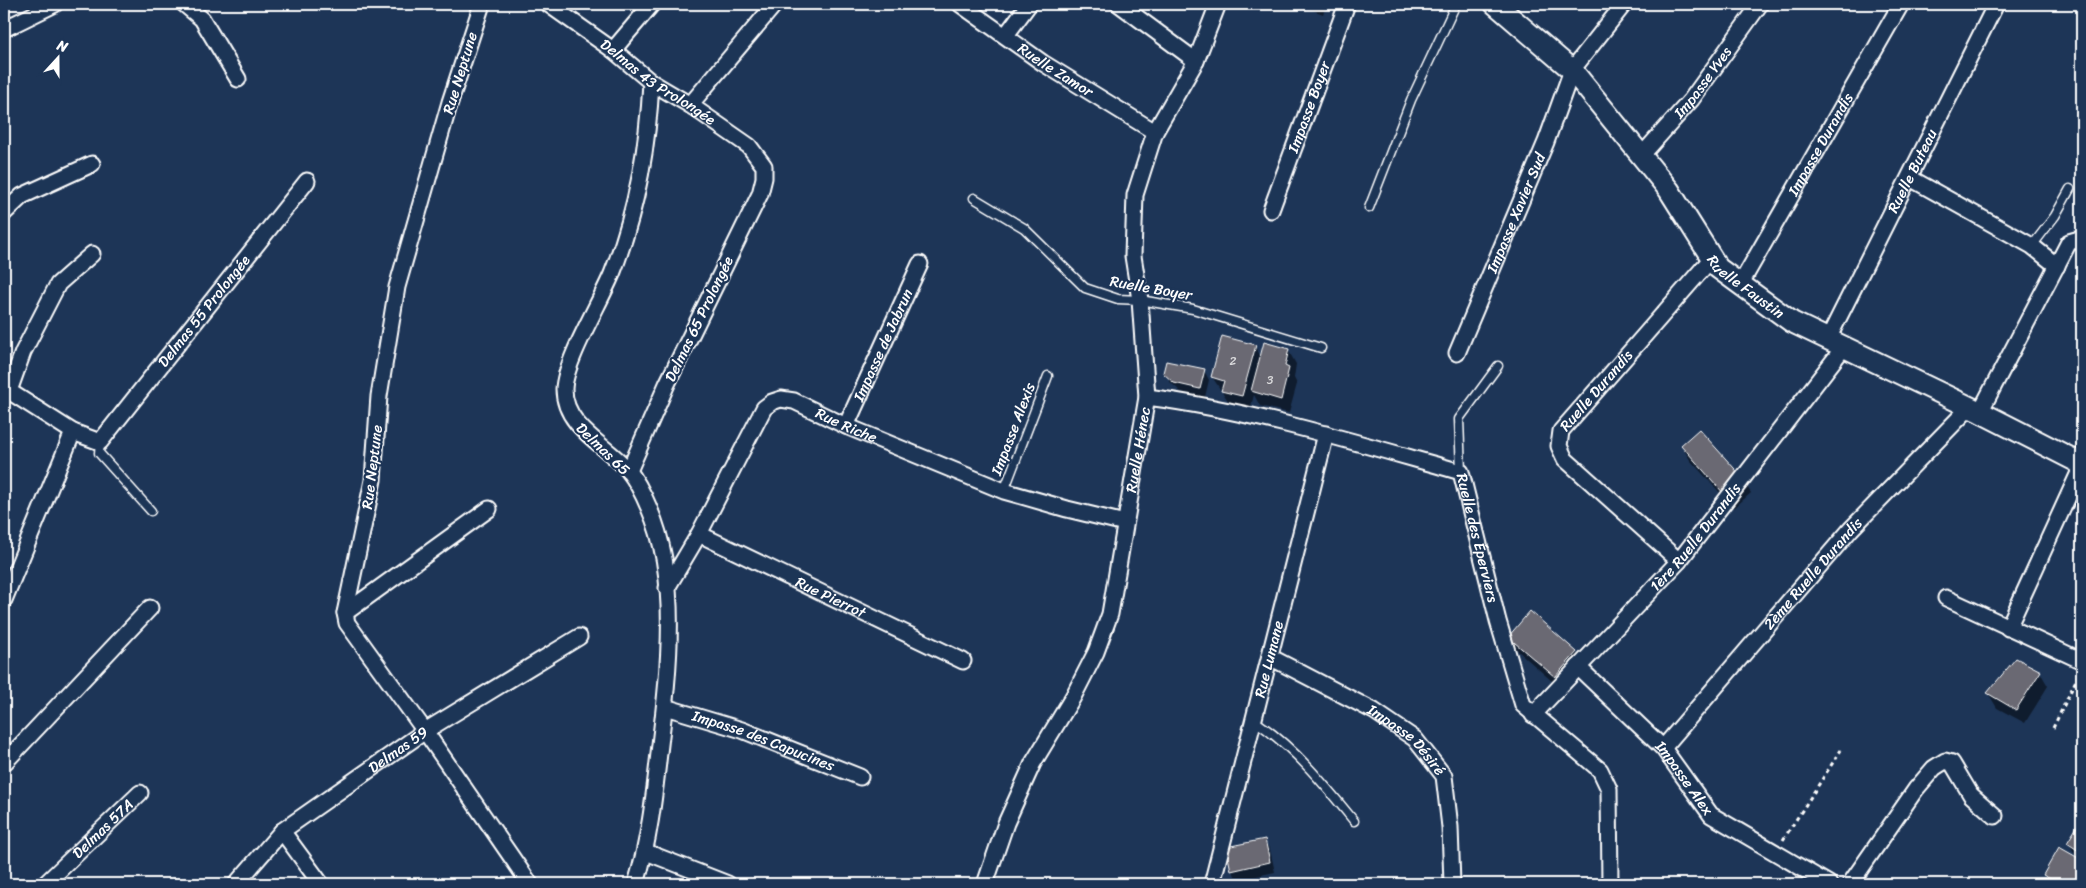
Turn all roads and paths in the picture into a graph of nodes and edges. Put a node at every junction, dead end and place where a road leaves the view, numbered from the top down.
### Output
1 (56, 4) edge
2 (184, 4) edge
3 (482, 4) edge
4 (548, 4) edge
5 (652, 4) edge
6 (775, 4) edge
7 (960, 4) edge
8 (1029, 4) edge
9 (1119, 4) edge
10 (1218, 4) edge
11 (1347, 4) edge
12 (1456, 4) edge
13 (1495, 4) edge
14 (1624, 4) edge
15 (1760, 4) edge
16 (1900, 4) edge
17 (1996, 4) edge
18 (4, 29) edge
19 (1006, 35) junction
20 (613, 50) junction
21 (1196, 61) junction
22 (1572, 70) junction
23 (238, 79) dead end
24 (651, 82) junction
25 (690, 105) junction
26 (1155, 132) junction
27 (1642, 156) junction
28 (92, 164) dead end
29 (764, 166) joint
30 (1910, 178) junction
31 (307, 181) dead end
32 (2070, 189) dead end
33 (974, 198) dead end
34 (1369, 208) dead end
35 (1271, 210) dead end
36 (4, 213) edge
37 (2082, 243) edge
38 (2032, 246) junction
39 (92, 254) dead end
40 (1712, 258) junction
41 (920, 264) dead end
42 (2057, 266) junction
43 (1740, 285) junction
44 (1140, 300) junction
45 (1836, 344) junction
46 (1321, 348) dead end
47 (1457, 353) dead end
48 (1498, 366) dead end
49 (1048, 376) dead end
50 (7, 390) edge
51 (1147, 396) junction
52 (1975, 410) junction
53 (846, 426) junction
54 (73, 432) junction
55 (1326, 434) junction
56 (100, 442) junction
57 (2082, 465) edge
58 (629, 472) junction
59 (1461, 472) junction
60 (1004, 491) junction
61 (489, 509) dead end
62 (151, 511) dead end
63 (1125, 523) junction
64 (699, 534) junction
65 (1679, 561) junction
66 (667, 588) junction
67 (1946, 598) dead end
68 (4, 600) edge
69 (150, 608) dead end
70 (345, 613) junction
71 (2008, 628) junction
72 (579, 637) dead end
73 (1270, 657) junction
74 (963, 661) dead end
75 (2082, 661) edge
76 (1578, 667) junction
77 (2082, 667) edge
78 (665, 707) junction
79 (1533, 715) junction
80 (1255, 721) junction
81 (2053, 728) dead end
82 (425, 731) junction
83 (1663, 748) junction
84 (1841, 750) dead end
85 (4, 763) edge
86 (860, 777) dead end
87 (140, 793) dead end
88 (1995, 816) dead end
89 (1354, 821) dead end
90 (282, 831) junction
91 (646, 852) junction
92 (1774, 853) junction
93 (45, 884) edge
94 (236, 884) edge
95 (320, 884) edge
96 (530, 884) edge
97 (636, 884) edge
98 (728, 884) edge
99 (986, 884) edge
100 (1212, 884) edge
101 (1452, 884) edge
102 (1610, 884) edge
103 (1829, 884) edge
104 (1850, 884) edge

1 - 18 street
2 - 23 street
3 - 70 street, Rue Neptune
4 - 20 street, Delmas 43 Prolongée
5 - 20 street
6 - 25 street
7 - 19 street, Ruelle Zamor
8 - 19 street
9 - 21 street
10 - 21 street, Ruelle Hénec
11 - 35 street, Impasse Boyer
12 - 34 lane
13 - 22 street, Ruelle Faustin
14 - 22 street, Impasse Xavier Sud
15 - 27 street, Impasse Yves
16 - 43 street, Impasse Durandis
17 - 30 street, Ruelle Buteau
19 - 26 street, Ruelle Zamor
20 - 24 street, Delmas 43 Prolongée
21 - 26 street, Ruelle Hénec
22 - 27 street, Ruelle Faustin
22 - 47 street, Impasse Xavier Sud
24 - 25 street, Delmas 43 Prolongée
24 - 58 street, Delmas 65
25 - 29 street, Delmas 43 Prolongée
26 - 44 street, Ruelle Hénec
27 - 40 street, Ruelle Faustin
28 - 36 street
29 - 58 street, Delmas 65 Prolongée
30 - 38 street
30 - 45 street, Ruelle Buteau
31 - 56 street, Delmas 55 Prolongée
32 - 38 lane
33 - 44 lane, Ruelle Boyer
37 - 42 street, 2ème Ruelle Durandis
38 - 42 street
39 - 50 street
40 - 43 street, Ruelle Faustin
40 - 65 street, Ruelle Durandis
41 - 53 street, Impasse de Jabrun
42 - 52 street, 2ème Ruelle Durandis
43 - 45 street, Ruelle Faustin
44 - 46 lane, Ruelle Boyer
44 - 51 street, Ruelle Hénec
45 - 52 street, Ruelle Faustin
45 - 65 street, 1ère Ruelle Durandis
48 - 59 lane
49 - 60 lane, Impasse Alexis
50 - 54 street
51 - 55 street, Ruelle des Éperviers
51 - 63 street, Ruelle Hénec
52 - 57 street, Ruelle Faustin
52 - 83 street, 2ème Ruelle Durandis
53 - 60 street, Rue Riche
53 - 64 street, Rue Riche
54 - 56 street
54 - 68 street
55 - 59 street, Ruelle des Éperviers
55 - 73 street, Rue Lumane
56 - 62 lane
57 - 71 street
58 - 66 street, Delmas 65
59 - 79 street, Ruelle des Éperviers
60 - 63 street, Rue Riche
61 - 70 street
63 - 99 street, Ruelle Hénec
64 - 66 street, Rue Riche
64 - 74 street, Rue Pierrot
65 - 76 street, 1ère Ruelle Durandis
66 - 78 street, Delmas 65
67 - 71 street
69 - 85 street
70 - 82 street
71 - 75 street
72 - 82 street, Delmas 59
73 - 80 street, Rue Lumane
73 - 101 street, Impasse Désiré
76 - 79 street, 1ère Ruelle Durandis
76 - 83 street, Impasse Alex
77 - 81 path
78 - 86 street, Impasse des Capucines
78 - 91 street, Delmas 65
79 - 102 street, Ruelle des Éperviers
80 - 89 lane
80 - 100 street, Rue Lumane
82 - 90 street, Delmas 59
82 - 96 street
83 - 92 street, Impasse Alex
84 - 92 path
87 - 93 street, Delmas 57A
88 - 104 street
90 - 94 street, Delmas 59
90 - 95 street
91 - 97 street, Delmas 65
91 - 98 street
92 - 103 street, Impasse Alex

